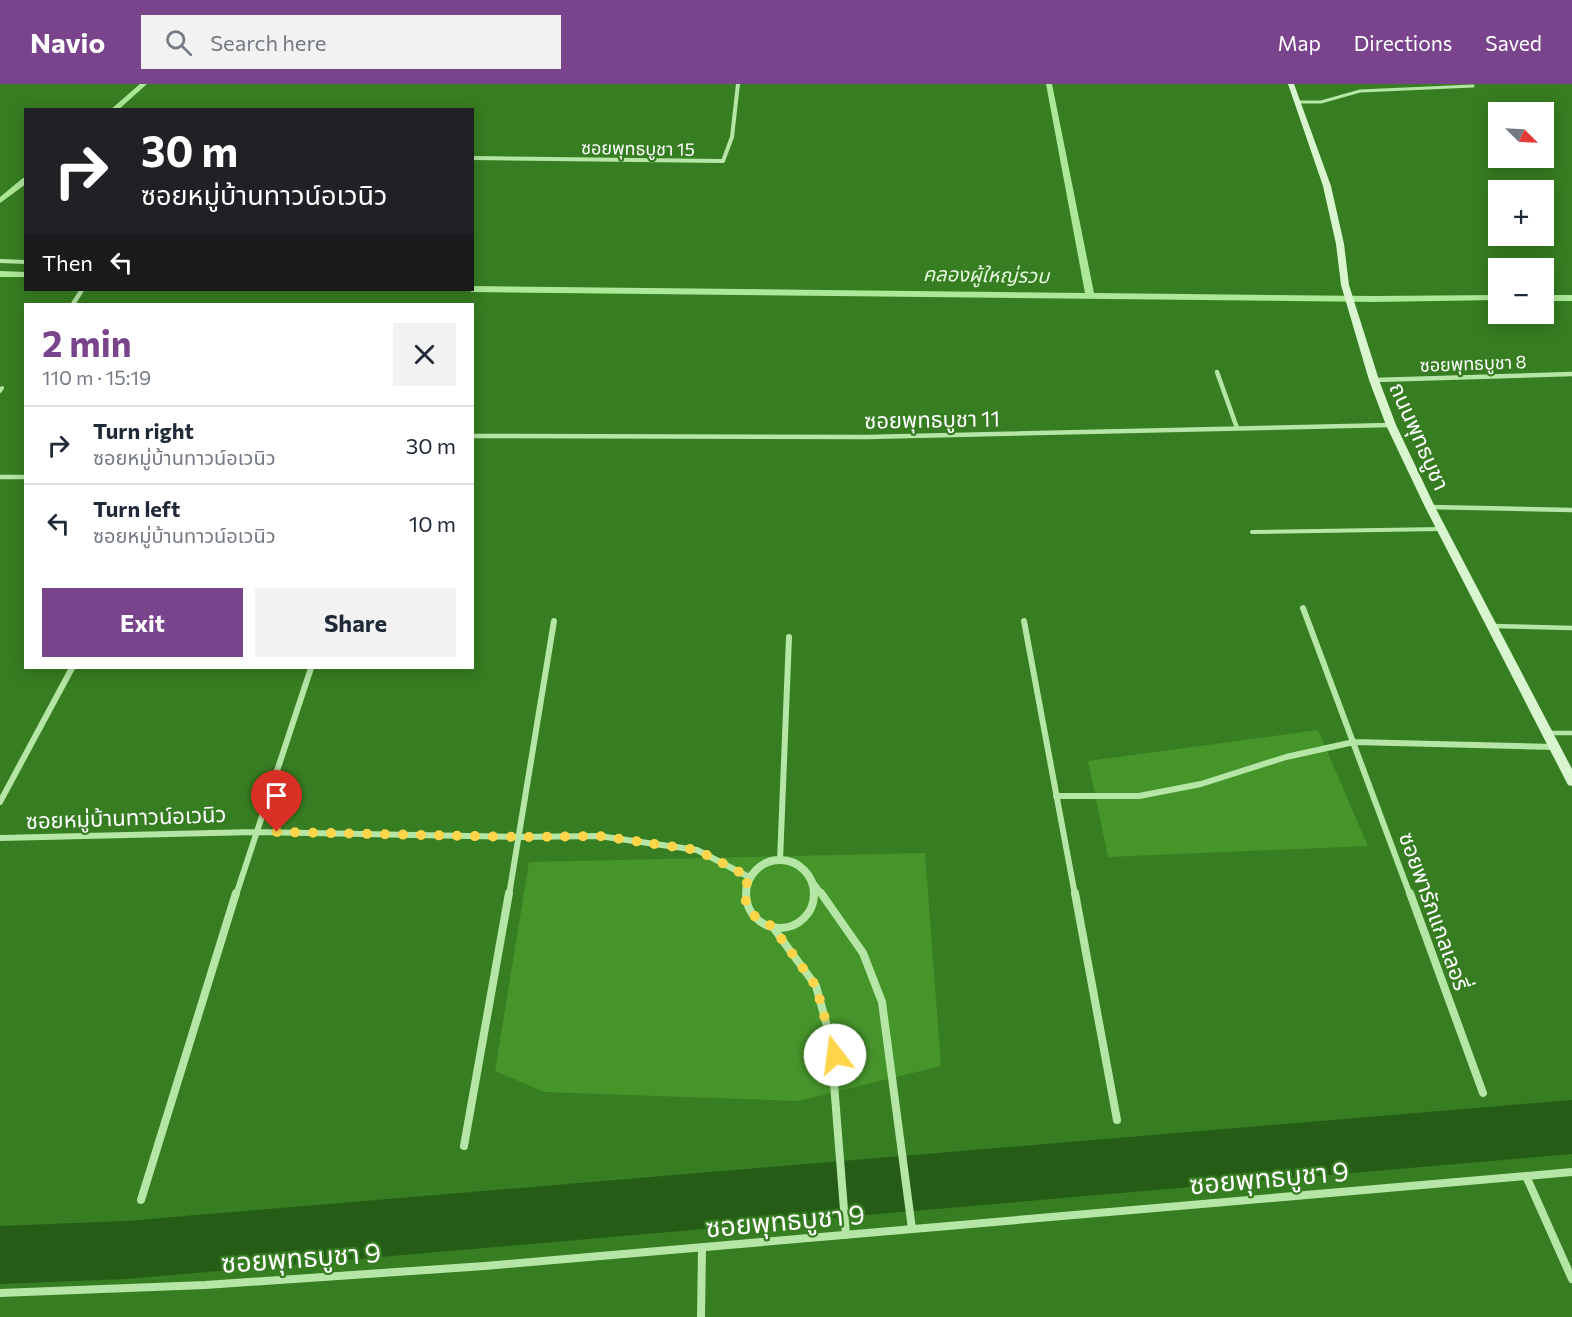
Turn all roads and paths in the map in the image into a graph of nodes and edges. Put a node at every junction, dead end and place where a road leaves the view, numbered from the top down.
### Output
1 (738, 84) edge
2 (1291, 84) edge
3 (1427, 86) edge
4 (1473, 86) dead end
5 (1298, 102) junction
6 (474, 158) edge
7 (0, 261) edge
8 (24, 262) edge
9 (1217, 372) dead end
10 (1572, 374) edge
11 (1374, 380) junction
12 (1391, 425) junction
13 (1237, 428) junction
14 (474, 436) edge
15 (0, 477) edge
16 (24, 477) edge
17 (1430, 507) junction
18 (1572, 510) edge
19 (1441, 529) junction
20 (1252, 532) dead end
21 (1303, 608) dead end
22 (554, 621) dead end
23 (1024, 621) dead end
24 (1492, 626) junction
25 (1572, 628) edge
26 (789, 637) dead end
27 (71, 669) edge
28 (311, 669) edge
29 (1548, 733) junction
30 (1572, 733) edge
31 (1354, 742) junction
32 (1555, 747) junction
33 (1572, 781) edge
34 (1056, 796) junction
35 (0, 802) edge
36 (255, 832) junction
37 (519, 837) junction
38 (0, 838) edge
39 (780, 861) junction
40 (749, 877) junction
41 (815, 885) junction
42 (772, 926) junction
43 (1483, 1093) dead end
44 (1117, 1120) dead end
45 (464, 1146) dead end
46 (1572, 1172) edge
47 (1526, 1176) junction
48 (141, 1200) dead end
49 (912, 1229) junction
50 (846, 1235) junction
51 (702, 1249) junction
52 (1572, 1279) edge
53 (0, 1293) edge
54 (701, 1317) edge

1 - 6 street, ซอยพุทธบูชา 15
2 - 5 main road, ถนนพุทธบูชา
3 - 4 lane
3 - 5 lane
5 - 11 main road, ถนนพุทธบูชา
7 - 8 street
9 - 13 street
10 - 11 street, ซอยพุทธบูชา 8
11 - 12 main road, ถนนพุทธบูชา
12 - 13 street, ซอยพุทธบูชา 11
12 - 17 main road, ถนนพุทธบูชา
13 - 14 street, ซอยพุทธบูชา 11
15 - 16 street
17 - 18 street
17 - 19 main road, ถนนพุทธบูชา
19 - 20 lane
19 - 24 main road, ถนนพุทธบูชา
21 - 31 street, ซอยพารักแกลเลอรี่
22 - 37 street
23 - 34 street
24 - 25 lane
24 - 29 main road, ถนนพุทธบูชา
26 - 39 street
27 - 35 street
28 - 36 street
29 - 30 lane
29 - 32 main road, ถนนพุทธบูชา
31 - 32 street
31 - 34 street
31 - 43 street, ซอยพารักแกลเลอรี่
32 - 33 main road, ถนนพุทธบูชา
34 - 44 street
36 - 37 street, ซอยหมู่บ้านทาวน์อเวนิว
36 - 38 street, ซอยหมู่บ้านทาวน์อเวนิว
36 - 48 street
37 - 40 street, ซอยหมู่บ้านทาวน์อเวนิว
37 - 45 street
39 - 40 street
39 - 41 street
40 - 42 street
41 - 42 street
41 - 49 street
42 - 50 street
46 - 47 street, ซอยพุทธบูชา 9
47 - 49 street, ซอยพุทธบูชา 9
47 - 52 street
49 - 50 street, ซอยพุทธบูชา 9
50 - 51 street, ซอยพุทธบูชา 9
51 - 53 street, ซอยพุทธบูชา 9
51 - 54 street

